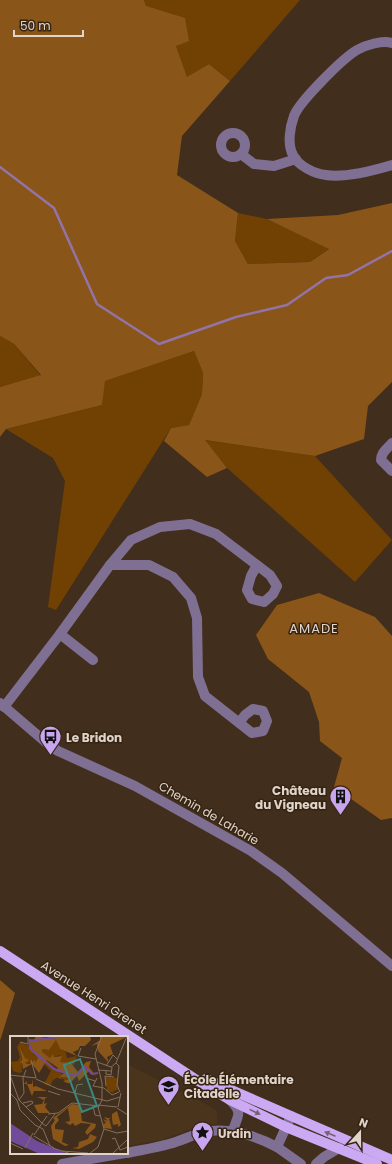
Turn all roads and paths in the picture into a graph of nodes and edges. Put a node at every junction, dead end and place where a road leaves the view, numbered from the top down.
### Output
1 (391, 40) edge
2 (241, 154) dead end
3 (296, 159) junction
4 (392, 165) edge
5 (392, 444) edge
6 (392, 471) edge
7 (110, 565) junction
8 (257, 566) dead end
9 (60, 634) junction
10 (93, 660) dead end
11 (2, 705) edge
12 (239, 723) dead end
13 (0, 951) edge
14 (392, 966) edge
15 (173, 1064) junction
16 (230, 1100) junction
17 (291, 1116) junction
18 (286, 1127) junction
19 (233, 1131) junction
20 (277, 1147) junction
21 (339, 1148) junction
22 (128, 1153) edge
23 (120, 1154) edge
24 (392, 1160) edge
25 (62, 1164) edge
26 (301, 1164) edge
27 (316, 1164) edge
28 (376, 1164) edge

1 - 3 street
2 - 3 street
3 - 4 street
5 - 6 street
7 - 8 street
7 - 9 street
7 - 12 street
9 - 10 street
9 - 11 street
11 - 14 street, Chemin de Laharie
13 - 15 main road, Avenue Henri Grenet
15 - 16 main road, Avenue Henri Grenet
15 - 17 main road, Avenue Henri Grenet
16 -> 18 main road, Avenue Henri Grenet
16 - 19 street
17 - 18 street
24 -> 17 main road, Avenue Henri Grenet
18 - 20 street
18 - 21 main road, Avenue Henri Grenet
19 - 20 street
19 - 22 street
20 - 26 street
21 - 27 street
21 - 28 main road, Avenue Henri Grenet
23 - 25 street

